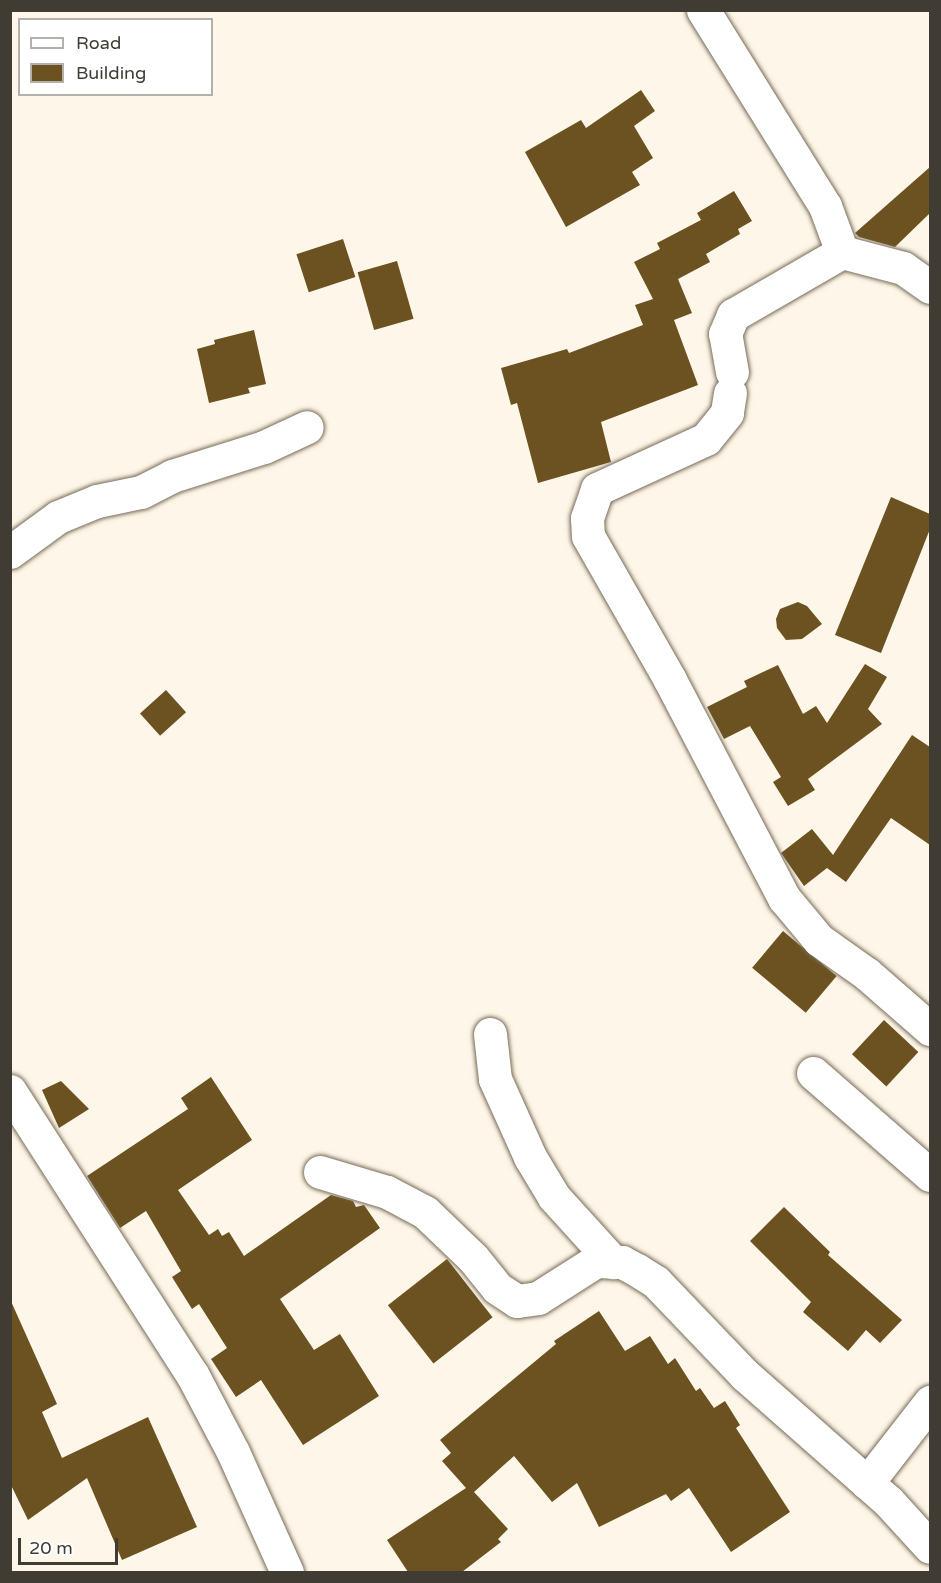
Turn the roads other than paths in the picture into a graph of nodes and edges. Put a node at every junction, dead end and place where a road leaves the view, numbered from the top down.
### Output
1 (703, 10) edge
2 (842, 252) junction
3 (930, 287) edge
4 (307, 427) dead end
5 (10, 552) edge
6 (930, 1029) edge
7 (490, 1034) dead end
8 (813, 1073) dead end
9 (10, 1090) edge
10 (320, 1172) dead end
11 (930, 1175) edge
12 (613, 1262) junction
13 (930, 1402) edge
14 (867, 1483) junction
15 (930, 1547) edge
16 (287, 1572) edge

1 - 2 street
2 - 3 street
2 - 6 street
4 - 5 street
7 - 12 street
8 - 11 street
9 - 16 street
10 - 12 street
12 - 14 street
13 - 14 street
14 - 15 street

